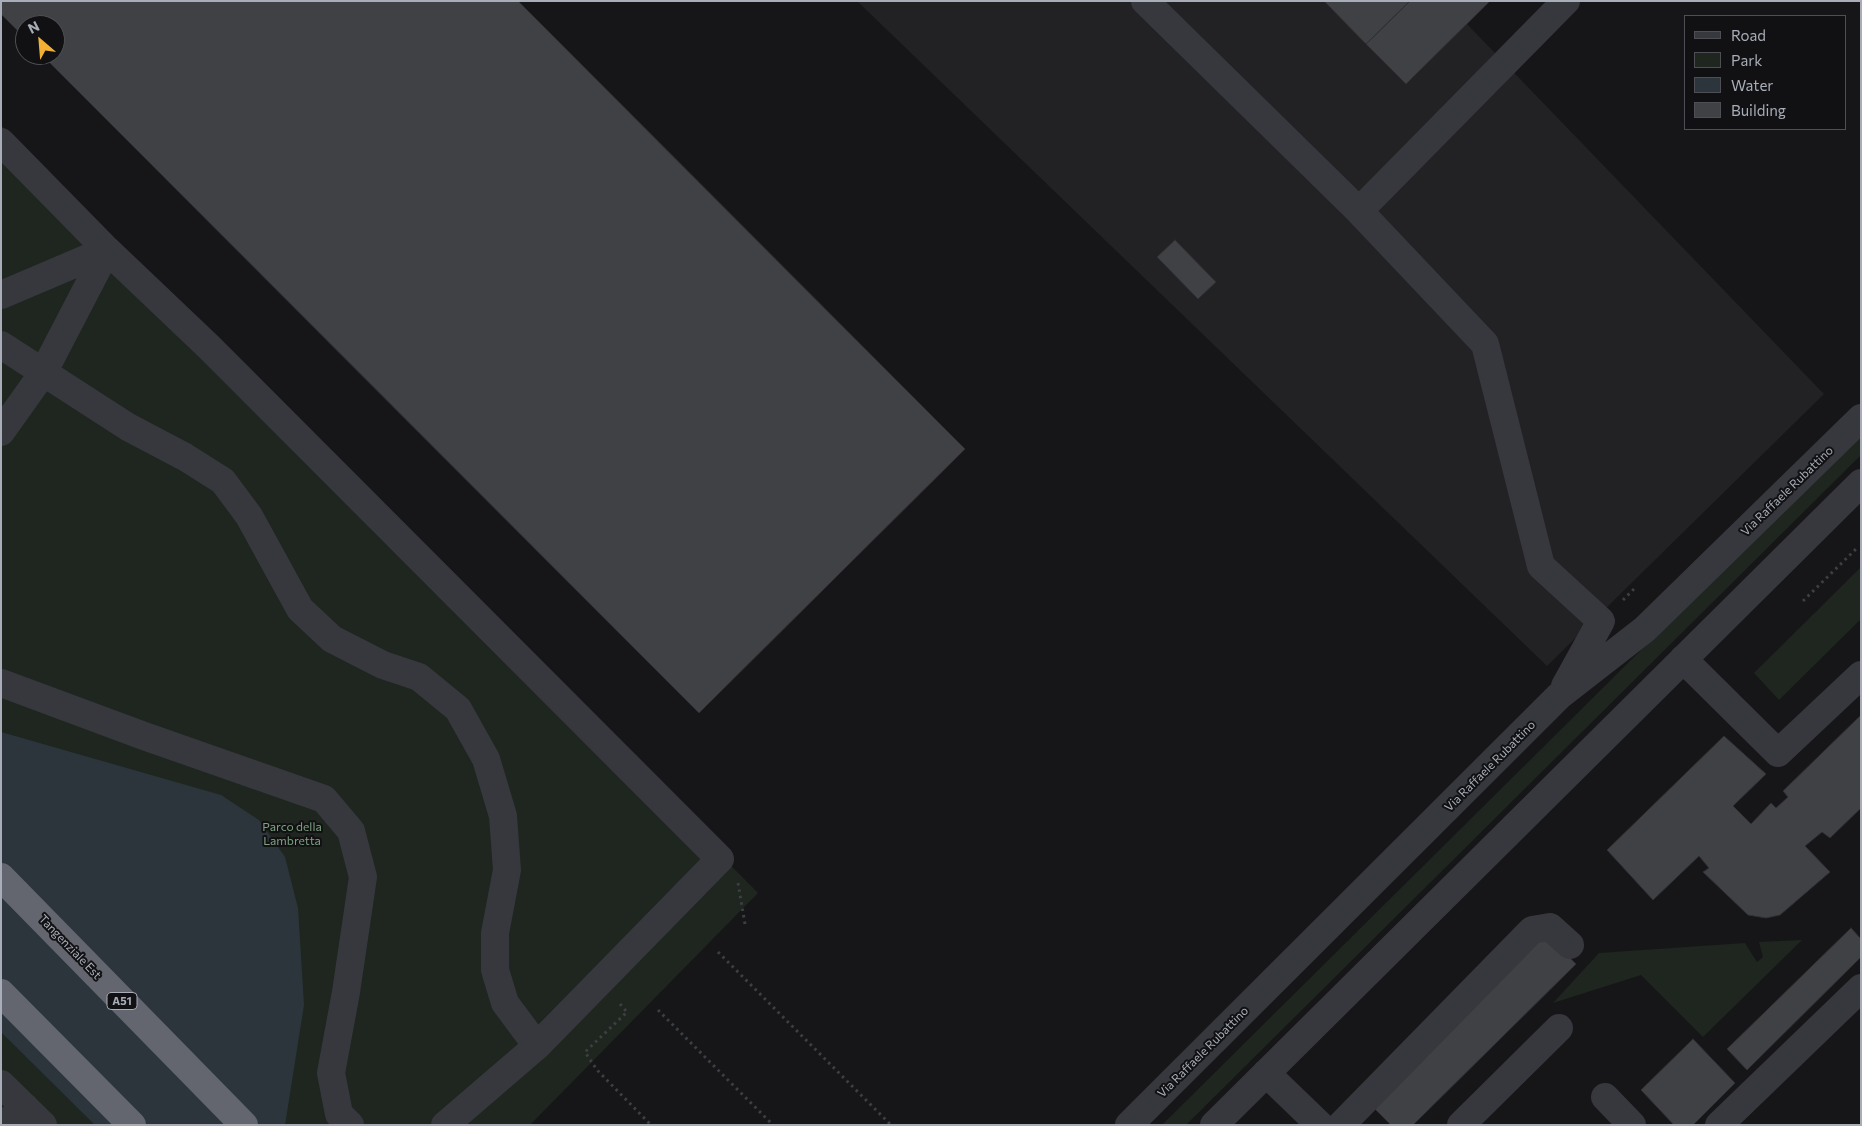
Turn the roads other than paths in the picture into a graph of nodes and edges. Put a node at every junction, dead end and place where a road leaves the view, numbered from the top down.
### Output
1 (1145, 1) edge
2 (1566, 1) edge
3 (1, 142) edge
4 (1359, 211) junction
5 (107, 250) junction
6 (1, 295) edge
7 (1, 345) edge
8 (43, 373) junction
9 (1861, 418) edge
10 (1, 432) edge
11 (1861, 483) edge
12 (1683, 659) junction
13 (1861, 675) edge
14 (1, 684) edge
15 (1559, 696) junction
16 (1, 877) edge
17 (1570, 945) dead end
18 (1861, 988) edge
19 (1, 993) edge
20 (1559, 1028) dead end
21 (536, 1046) junction
22 (1266, 1073) junction
23 (1, 1084) edge
24 (1605, 1097) dead end
25 (34, 1116) edge
26 (4, 1125) edge
27 (132, 1125) edge
28 (244, 1125) edge
29 (350, 1125) edge
30 (445, 1125) edge
31 (1129, 1125) edge
32 (1214, 1125) edge
33 (1320, 1125) edge
34 (1341, 1125) edge
35 (1461, 1125) edge
36 (1632, 1125) edge
37 (1718, 1125) edge

1 - 4 street
2 - 4 street
3 - 5 street
4 - 15 street
5 - 6 street
5 - 8 street
5 - 21 street
7 - 8 street
8 - 10 street
8 - 21 street
9 - 15 street, Via Raffaele Rubattino
11 - 12 street
12 - 13 street
12 - 22 street
14 - 29 street
15 - 31 street, Via Raffaele Rubattino
16 - 28 highway, Tangenziale Est / A51
17 - 34 street
18 - 37 street
19 - 27 highway
20 - 35 street
21 - 30 street
22 - 32 street
22 - 33 street
23 - 25 street
24 - 36 street
25 - 26 street

